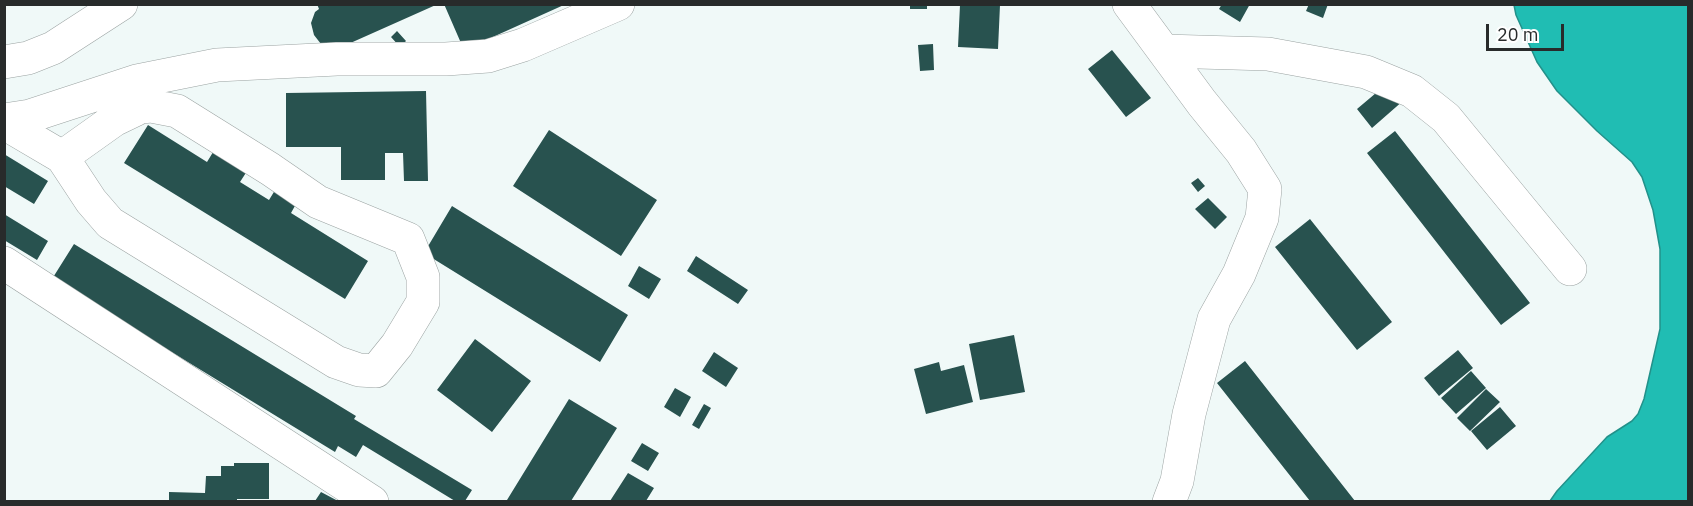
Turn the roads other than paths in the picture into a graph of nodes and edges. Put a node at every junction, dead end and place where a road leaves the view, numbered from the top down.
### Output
1 (121, 4) edge
2 (618, 4) edge
3 (1129, 4) edge
4 (1164, 51) junction
5 (4, 62) edge
6 (4, 122) edge
7 (62, 157) junction
8 (4, 263) edge
9 (1570, 269) dead end
10 (372, 501) edge
11 (1169, 501) edge

1 - 5 street
2 - 6 street
3 - 4 street
4 - 9 street
4 - 11 street
6 - 7 street
7 - 7 street
8 - 10 street

